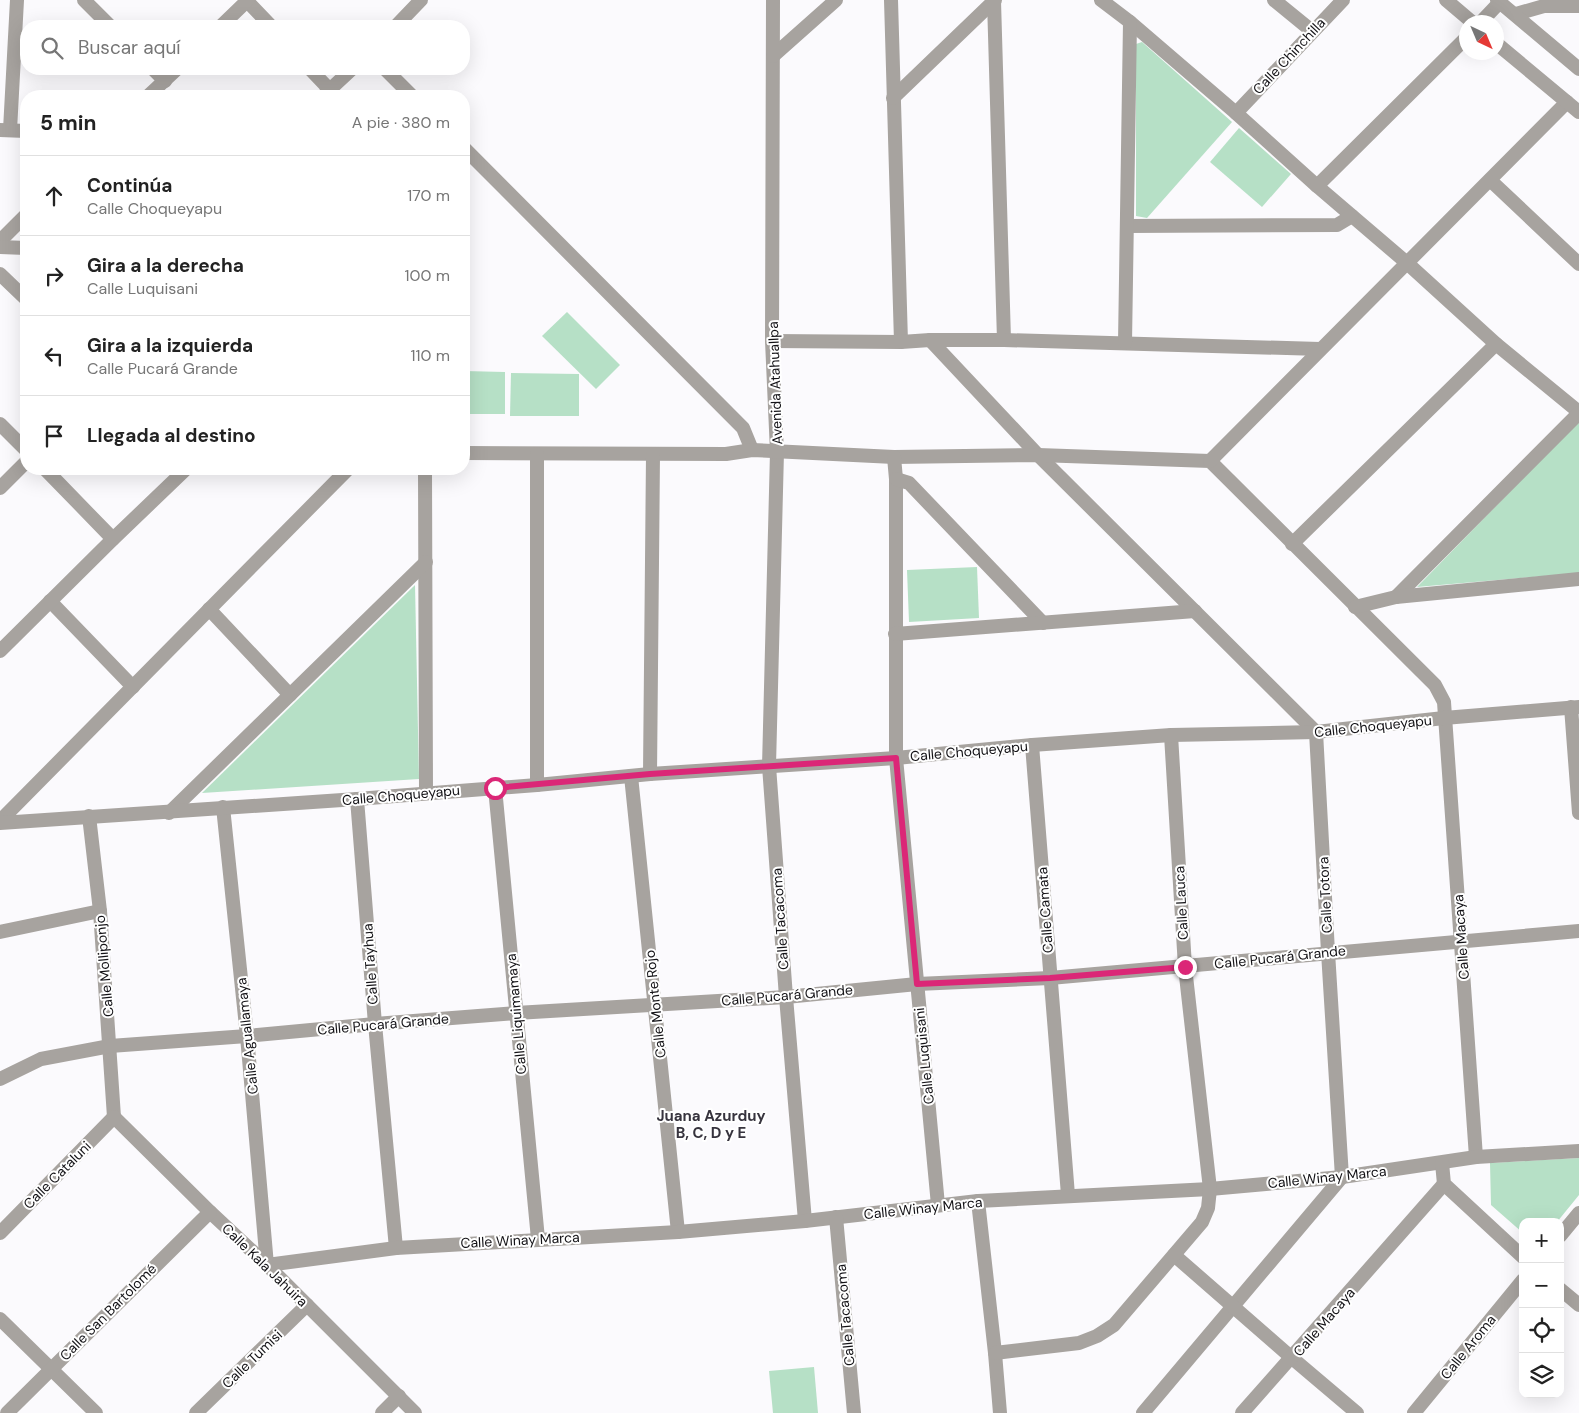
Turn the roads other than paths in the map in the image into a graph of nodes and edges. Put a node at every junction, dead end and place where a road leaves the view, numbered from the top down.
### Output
1 (17, 0) edge
2 (84, 0) edge
3 (247, 0) edge
4 (421, 0) edge
5 (773, 0) edge
6 (836, 0) edge
7 (892, 0) edge
8 (1101, 0) edge
9 (1274, 0) edge
10 (1343, 0) edge
11 (1446, 0) edge
12 (995, 1) edge
13 (1499, 1) edge
14 (1579, 6) edge
15 (1516, 14) junction
16 (1464, 15) edge
17 (1487, 15) edge
18 (104, 20) edge
19 (227, 20) edge
20 (265, 20) edge
21 (402, 20) edge
22 (1130, 22) junction
23 (1312, 31) junction
24 (1459, 45) edge
25 (1504, 50) edge
26 (773, 56) junction
27 (1579, 69) edge
28 (158, 75) edge
29 (170, 75) edge
30 (314, 75) edge
31 (346, 75) edge
32 (391, 75) edge
33 (164, 81) junction
34 (154, 90) edge
35 (324, 90) edge
36 (329, 90) edge
37 (406, 90) edge
38 (893, 98) junction
39 (1568, 102) junction
40 (1579, 112) edge
41 (1236, 113) junction
42 (5, 130) edge
43 (20, 131) edge
44 (470, 154) edge
45 (1490, 180) junction
46 (1316, 186) junction
47 (1352, 216) junction
48 (20, 221) edge
49 (1127, 226) junction
50 (0, 241) edge
51 (0, 247) edge
52 (20, 248) edge
53 (1407, 262) junction
54 (1579, 264) edge
55 (0, 274) edge
56 (20, 293) edge
57 (930, 340) junction
58 (1004, 340) junction
59 (772, 341) junction
60 (901, 342) junction
61 (1124, 343) junction
62 (1496, 344) junction
63 (1320, 349) junction
64 (1579, 413) edge
65 (0, 424) edge
66 (20, 444) edge
67 (752, 450) junction
68 (777, 452) junction
69 (470, 453) edge
70 (537, 454) junction
71 (653, 455) junction
72 (1038, 455) junction
73 (894, 457) junction
74 (1210, 461) junction
75 (20, 468) edge
76 (51, 475) edge
77 (180, 475) edge
78 (342, 475) edge
79 (425, 475) edge
80 (896, 479) junction
81 (0, 488) edge
82 (113, 539) junction
83 (1292, 544) junction
84 (426, 562) junction
85 (1579, 579) edge
86 (1396, 597) junction
87 (50, 601) junction
88 (1355, 607) junction
89 (210, 609) junction
90 (1195, 611) junction
91 (1043, 623) junction
92 (895, 634) junction
93 (0, 651) edge
94 (133, 686) junction
95 (290, 695) junction
96 (1575, 707) edge
97 (1444, 718) junction
98 (1316, 732) junction
99 (1171, 735) junction
100 (1032, 745) junction
101 (896, 758) junction
102 (769, 766) junction
103 (650, 774) junction
104 (631, 776) junction
105 (537, 785) junction
106 (495, 788) junction
107 (426, 792) junction
108 (357, 799) junction
109 (223, 807) junction
110 (170, 813) junction
111 (1579, 813) edge
112 (89, 816) junction
113 (0, 822) edge
114 (100, 912) junction
115 (1579, 931) edge
116 (0, 932) edge
117 (1462, 940) junction
118 (1328, 952) junction
119 (1185, 967) junction
120 (1050, 978) junction
121 (917, 984) junction
122 (786, 997) junction
123 (655, 1004) junction
124 (516, 1013) junction
125 (374, 1024) junction
126 (247, 1036) junction
127 (110, 1046) junction
128 (0, 1079) edge
129 (114, 1117) junction
130 (1579, 1150) edge
131 (1476, 1157) junction
132 (1442, 1163) junction
133 (1342, 1178) junction
134 (1444, 1184) junction
135 (1210, 1189) junction
136 (1068, 1195) junction
137 (978, 1201) junction
138 (938, 1206) junction
139 (210, 1212) junction
140 (1579, 1214) edge
141 (836, 1217) junction
142 (805, 1220) junction
143 (1564, 1231) edge
144 (678, 1232) junction
145 (0, 1233) edge
146 (538, 1239) junction
147 (396, 1248) junction
148 (1519, 1253) edge
149 (1174, 1255) junction
150 (267, 1265) junction
151 (1519, 1285) edge
152 (1564, 1292) edge
153 (307, 1305) junction
154 (1579, 1305) edge
155 (1232, 1306) junction
156 (0, 1319) edge
157 (995, 1353) junction
158 (1292, 1358) junction
159 (52, 1368) junction
160 (399, 1396) junction
161 (7, 1413) edge
162 (96, 1413) edge
163 (196, 1413) edge
164 (382, 1413) edge
165 (415, 1413) edge
166 (854, 1413) edge
167 (1000, 1413) edge
168 (1143, 1413) edge
169 (1242, 1413) edge
170 (1357, 1413) edge
171 (1414, 1413) edge

1 - 42 street
2 - 18 street
3 - 19 street
3 - 20 street
4 - 21 street
5 - 26 street, Avenida Atahuallpa
6 - 26 street
7 - 38 street
8 - 22 street
9 - 23 street
10 - 23 street, Calle Chinchilla
11 - 16 street
12 - 38 street
12 - 58 street
13 - 15 street
13 - 17 street
14 - 15 street
15 - 27 street
22 - 41 street
22 - 49 street
23 - 41 street, Calle Chinchilla
24 - 46 street
25 - 39 street
26 - 59 street, Avenida Atahuallpa
28 - 33 street
29 - 33 street
30 - 35 street
31 - 36 street
32 - 37 street
33 - 34 street
38 - 60 street
39 - 40 street
39 - 45 street
41 - 46 street
42 - 43 street
44 - 67 street
45 - 53 street
45 - 54 street
46 - 47 street
47 - 49 street
47 - 53 street
48 - 50 street
49 - 61 street
51 - 52 street
53 - 62 street
53 - 63 street
55 - 56 street
57 - 58 street
57 - 60 street
57 - 72 street
58 - 61 street
59 - 60 street
59 - 68 street, Avenida Atahuallpa
61 - 63 street
62 - 64 street
62 - 83 street
63 - 74 street
64 - 86 street
65 - 66 street
67 - 68 street
67 - 71 street
68 - 73 street
68 - 102 street, Avenida Atahuallpa
69 - 70 street
70 - 71 street
70 - 105 street
71 - 103 street
72 - 73 street
72 - 74 street
72 - 90 street
73 - 80 street, Calle Luquisani
74 - 83 street, Calle Macaya
75 - 81 street
76 - 82 street
77 - 82 street
78 - 89 street
79 - 84 street
80 - 91 street
80 - 92 street, Calle Luquisani
82 - 87 street
83 - 88 street, Calle Macaya
84 - 95 street
84 - 107 street
85 - 86 street
86 - 88 street
87 - 93 street
87 - 94 street
88 - 97 street, Calle Macaya
89 - 94 street
89 - 95 street
90 - 91 street
90 - 98 street
91 - 92 street
92 - 101 street, Calle Luquisani
94 - 113 street
95 - 110 street
96 - 97 street, Calle Choqueyapu
96 - 111 street
97 - 98 street, Calle Choqueyapu
97 - 117 street, Calle Macaya
98 - 99 street, Calle Choqueyapu
98 - 118 street, Calle Totora
99 - 100 street, Calle Choqueyapu
99 - 119 street, Calle Lauca
100 - 101 street, Calle Choqueyapu
100 - 120 street, Calle Camata
101 - 102 street, Calle Choqueyapu
101 - 121 street, Calle Luquisani
102 - 103 street, Calle Choqueyapu
102 - 122 street, Calle Tacacoma
103 - 104 street, Calle Choqueyapu
104 - 105 street, Calle Choqueyapu
104 - 123 street, Calle Monte Rojo
105 - 106 street, Calle Choqueyapu
106 - 107 street, Calle Choqueyapu
106 - 124 street, Calle Liquimamaya
107 - 108 street, Calle Choqueyapu
108 - 109 street, Calle Choqueyapu
108 - 125 street, Calle Tayhua
109 - 110 street, Calle Choqueyapu
109 - 126 street, Calle Aguallamaya
110 - 112 street, Calle Choqueyapu
112 - 113 street, Calle Choqueyapu
112 - 114 street, Calle Molliponjo
114 - 116 street
114 - 127 street, Calle Molliponjo
115 - 117 street, Calle Pucará Grande
117 - 118 street, Calle Pucará Grande
117 - 131 street, Calle Macaya
118 - 119 street, Calle Pucará Grande
118 - 133 street, Calle Totora
119 - 120 street, Calle Pucará Grande
119 - 135 street, Calle Lauca
120 - 121 street, Calle Pucará Grande
120 - 136 street, Calle Camata
121 - 122 street, Calle Pucará Grande
121 - 138 street, Calle Luquisani
122 - 123 street, Calle Pucará Grande
122 - 142 street, Calle Tacacoma
123 - 124 street, Calle Pucará Grande
123 - 144 street, Calle Monte Rojo
124 - 125 street, Calle Pucará Grande
124 - 146 street, Calle Liquimamaya
125 - 126 street, Calle Pucará Grande
125 - 147 street, Calle Tayhua
126 - 127 street, Calle Pucará Grande
126 - 150 street, Calle Aguallamaya
127 - 128 street, Calle Pucará Grande
127 - 129 street, Calle Molliponjo
129 - 139 street, Calle Kala Jahuira
129 - 145 street, Calle Cataluni
130 - 131 street, Calle Winay Marca
131 - 132 street, Calle Winay Marca
132 - 133 street, Calle Winay Marca
132 - 134 street
133 - 135 street, Calle Winay Marca
133 - 155 street
134 - 148 street
134 - 158 street, Calle Macaya
135 - 136 street, Calle Winay Marca
135 - 149 street, Calle Lauca
136 - 137 street, Calle Winay Marca
137 - 138 street, Calle Winay Marca
137 - 157 street
138 - 141 street, Calle Winay Marca
139 - 150 street, Calle Kala Jahuira
139 - 159 street, Calle San Bartolomé
140 - 143 street
141 - 142 street, Calle Winay Marca
141 - 166 street, Calle Tacacoma
142 - 144 street, Calle Winay Marca
144 - 146 street, Calle Winay Marca
146 - 147 street, Calle Winay Marca
147 - 150 street, Calle Winay Marca
149 - 155 street
149 - 157 street, Calle Lauca
150 - 153 street, Calle Kala Jahuira
151 - 171 street, Calle Aroma
152 - 154 street
153 - 160 street, Calle Kala Jahuira
153 - 163 street, Calle Tumisi
155 - 158 street
155 - 168 street
156 - 159 street
157 - 167 street
158 - 169 street, Calle Macaya
158 - 170 street
159 - 161 street, Calle San Bartolomé
159 - 162 street
160 - 164 street
160 - 165 street, Calle Kala Jahuira

